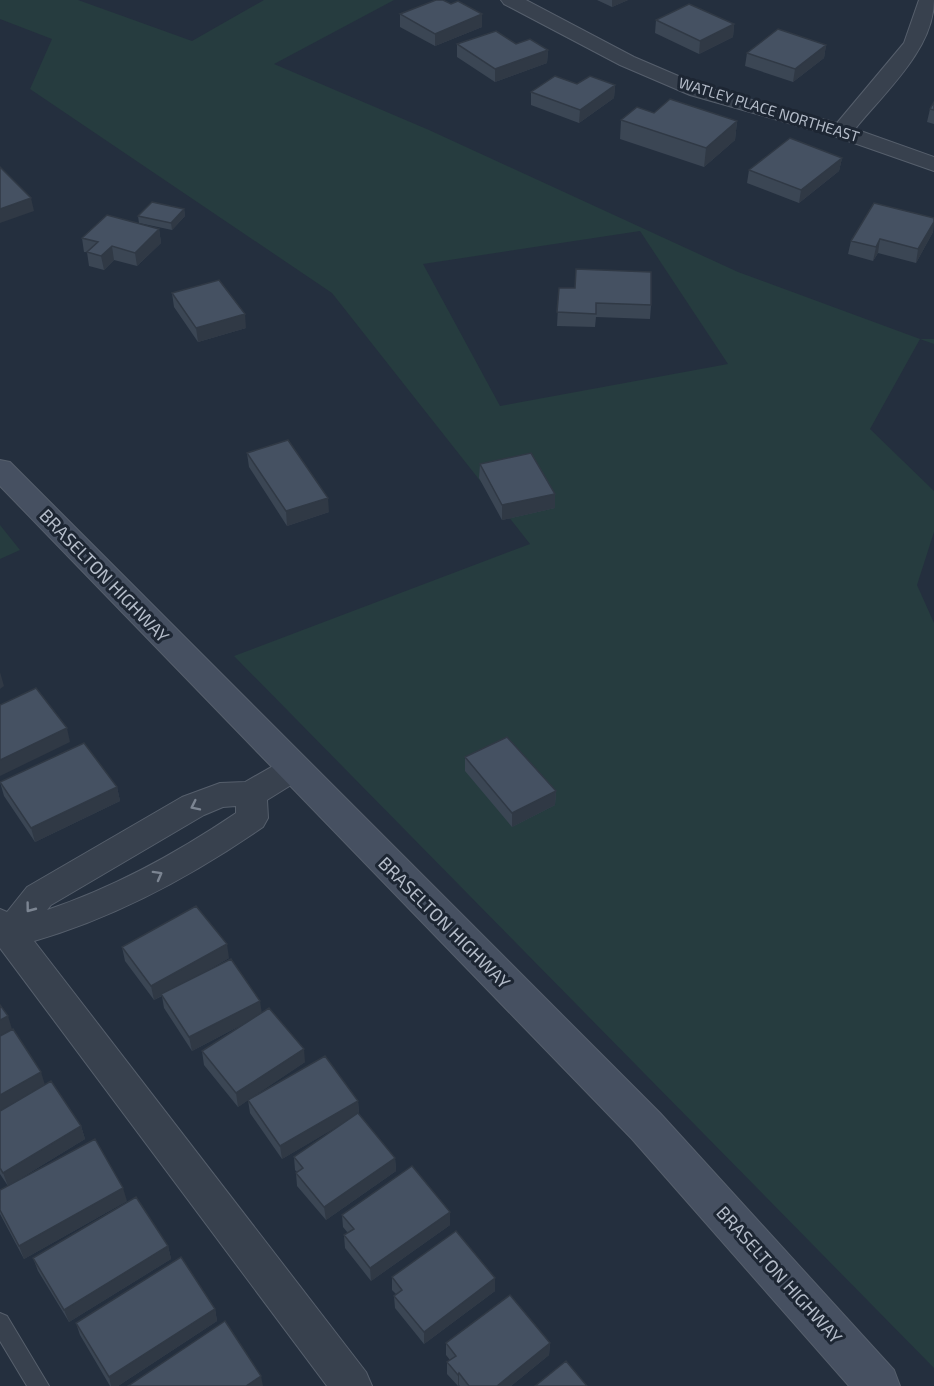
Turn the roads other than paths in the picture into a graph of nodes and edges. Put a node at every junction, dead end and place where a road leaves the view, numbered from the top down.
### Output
1 (510, 0) edge
2 (929, 0) edge
3 (842, 131) junction
4 (934, 164) edge
5 (0, 469) edge
6 (293, 769) junction
7 (251, 794) junction
8 (3, 932) edge
9 (0, 1323) edge
10 (39, 1386) edge
11 (352, 1386) edge
12 (878, 1386) edge

1 - 3 street, WATLEY PLACE NORTHEAST
2 - 3 street
3 - 4 street, WATLEY PLACE NORTHEAST
5 - 6 main road, BRASELTON HIGHWAY
6 - 7 street
6 - 12 main road, BRASELTON HIGHWAY
7 -> 8 street
8 -> 7 street
8 - 11 street
9 - 10 lane

